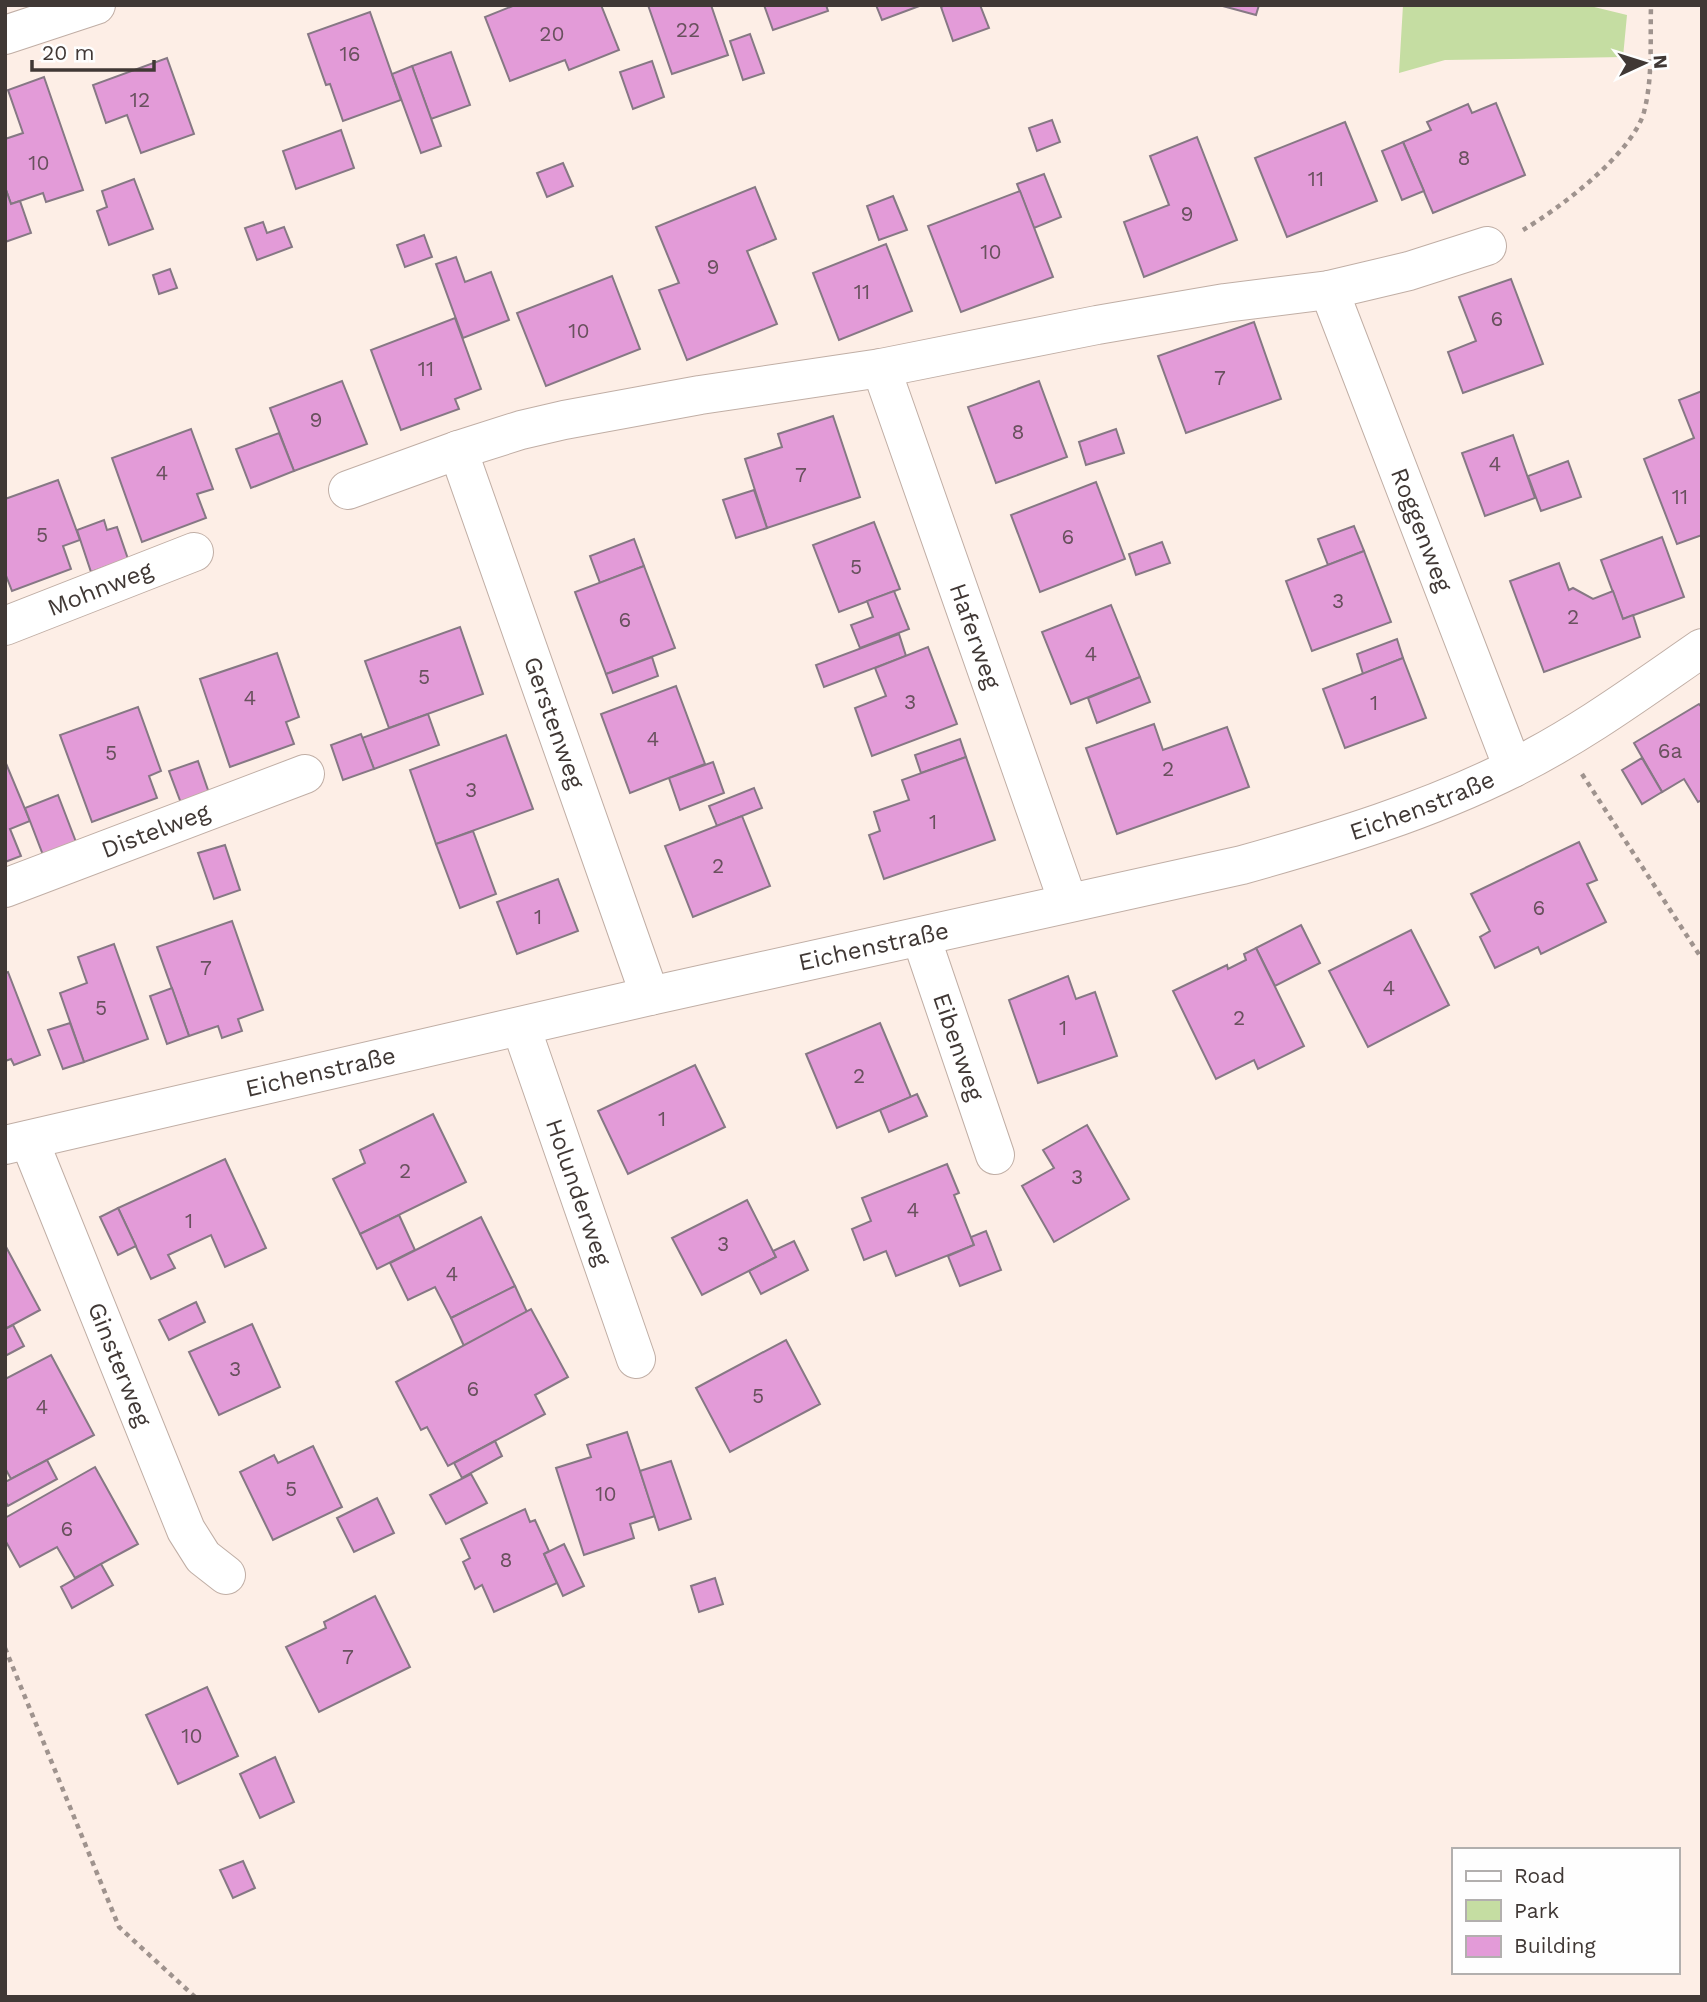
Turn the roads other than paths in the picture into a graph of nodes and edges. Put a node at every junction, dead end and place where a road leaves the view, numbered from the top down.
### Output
1 (96, 5) edge
2 (5, 35) edge
3 (1487, 246) road end
4 (1329, 290) junction
5 (881, 368) junction
6 (458, 450) junction
7 (348, 490) dead end
8 (194, 552) dead end
9 (5, 626) edge
10 (1702, 648) edge
11 (1513, 768) junction
12 (305, 775) dead end
13 (5, 888) edge
14 (1068, 902) junction
15 (920, 937) junction
16 (650, 996) junction
17 (521, 1027) junction
18 (17, 1143) edge
19 (995, 1155) dead end
20 (636, 1359) dead end
21 (226, 1575) dead end

1 - 2 street
3 - 4 street
4 - 5 street
4 - 11 street, Roggenweg
5 - 6 street
5 - 14 street, Haferweg
6 - 7 street
6 - 16 street, Gerstenweg
8 - 9 street, Mohnweg
10 - 11 street, Eichenstraße
11 - 14 street, Eichenstraße
12 - 13 street, Distelweg
14 - 15 street, Eichenstraße
15 - 16 street, Eichenstraße
15 - 19 street, Eibenweg
16 - 17 street, Eichenstraße
17 - 18 street, Eichenstraße
17 - 20 street, Holunderweg
18 - 21 street, Ginsterweg

